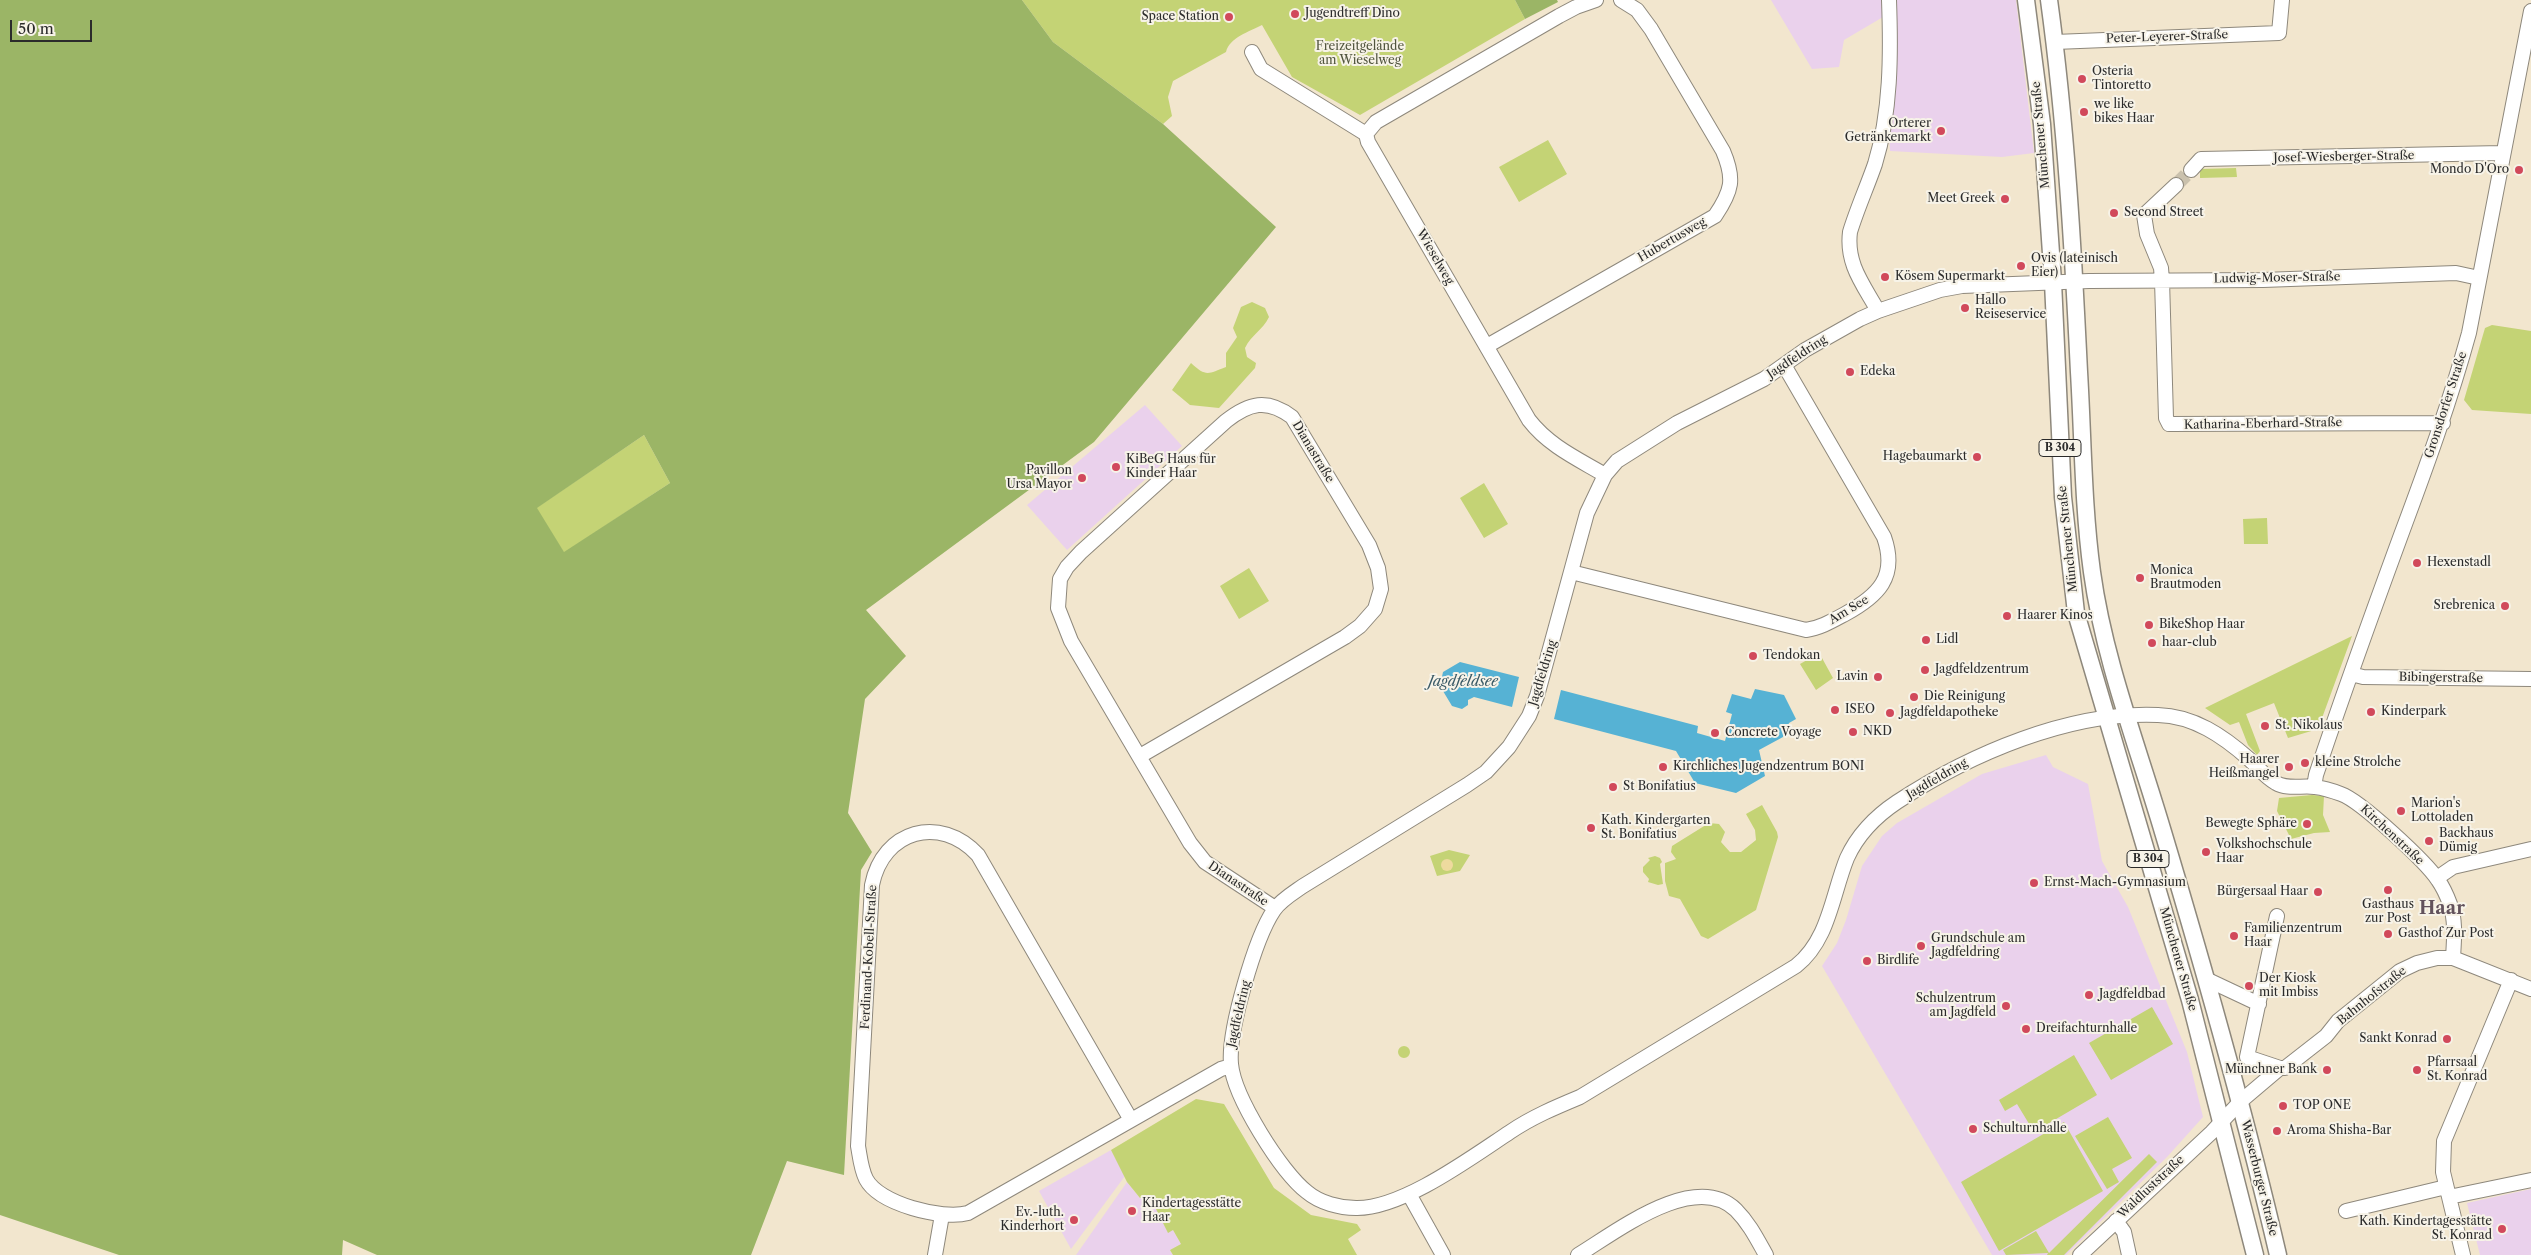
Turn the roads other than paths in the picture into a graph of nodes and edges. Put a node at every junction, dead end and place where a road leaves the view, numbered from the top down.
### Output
1 (1596, 0) edge
2 (1621, 0) edge
3 (1889, 0) edge
4 (2026, 0) edge
5 (2049, 0) edge
6 (2282, 0) edge
7 (2531, 11) edge
8 (2055, 42) junction
9 (1252, 52) dead end
10 (1366, 134) junction
11 (2502, 153) junction
12 (2191, 170) tunnel mouth
13 (2176, 185) tunnel mouth
14 (2479, 278) junction
15 (2162, 280) junction
16 (2074, 281) junction
17 (2053, 282) junction
18 (1878, 311) junction
19 (1487, 346) junction
20 (1784, 365) junction
21 (2443, 423) junction
22 (1606, 475) junction
23 (1571, 572) junction
24 (2351, 674) junction
25 (2531, 680) edge
26 (2128, 717) junction
27 (2106, 719) junction
28 (1140, 756) junction
29 (2314, 787) junction
30 (2531, 849) edge
31 (2437, 878) junction
32 (1275, 908) junction
33 (2277, 916) dead end
34 (2454, 958) junction
35 (2208, 980) junction
36 (2511, 980) junction
37 (2531, 989) edge
38 (2259, 1004) junction
39 (2247, 1057) junction
40 (2230, 1061) junction
41 (1231, 1066) junction
42 (2280, 1068) junction
43 (2241, 1101) junction
44 (2222, 1119) junction
45 (1131, 1120) junction
46 (2531, 1180) edge
47 (2448, 1192) junction
48 (1409, 1194) junction
49 (2346, 1211) dead end
50 (942, 1215) junction
51 (2116, 1221) junction
52 (935, 1255) edge
53 (1443, 1255) edge
54 (1578, 1255) edge
55 (1766, 1255) edge
56 (2080, 1255) edge
57 (2129, 1255) edge
58 (2255, 1255) edge
59 (2278, 1255) edge
60 (2463, 1255) edge

1 - 10 street
2 - 19 street, Hubertusweg
3 - 18 street
4 - 17 main road, Münchener Straße / B 304
5 - 8 main road, Münchener Straße / B 304
6 - 8 street, Peter-Leyerer-Straße
7 - 11 street, Gronsdorfer Straße
8 - 16 main road, Münchener Straße / B 304
9 - 10 street
10 - 19 street, Wieselweg
11 - 12 street, Josef-Wiesberger-Straße
11 - 14 street, Gronsdorfer Straße
13 - 15 street
14 - 15 street, Ludwig-Moser-Straße
14 - 21 street, Gronsdorfer Straße
15 - 16 street, Ludwig-Moser-Straße
15 - 21 street, Katharina-Eberhard-Straße
16 - 17 street, Jagdfeldring
16 - 26 main road, Münchener Straße / B 304
17 - 18 street, Jagdfeldring
17 - 27 main road, Münchener Straße / B 304
18 - 20 street, Jagdfeldring
19 - 22 street, Wieselweg
20 - 22 street, Jagdfeldring
20 - 23 street, Am See
21 - 24 street, Gronsdorfer Straße
22 - 23 street, Jagdfeldring
23 - 32 street, Jagdfeldring
24 - 25 street, Bibingerstraße
24 - 29 street, Gronsdorfer Straße
26 - 27 street, Jagdfeldring
26 - 29 street, Kirchenstraße
26 - 35 main road, Münchener Straße / B 304
27 - 44 main road, Münchener Straße / B 304
27 - 48 street, Jagdfeldring
28 - 28 street, Dianastraße
28 - 32 street, Dianastraße
29 - 31 street, Kirchenstraße
30 - 31 street
31 - 34 street, Kirchenstraße
32 - 41 street, Jagdfeldring
33 - 38 street
34 - 36 street, Bahnhofstraße
34 - 42 street, Bahnhofstraße
35 - 38 street
35 - 40 main road, Münchener Straße / B 304
36 - 37 street, Bahnhofstraße
36 - 47 street
38 - 39 street
39 - 40 street
39 - 42 street
40 - 43 main road, Münchener Straße / B 304
41 - 45 street, Ferdinand-Kobell-Straße
41 - 48 street, Jagdfeldring
42 - 43 street, Bahnhofstraße
43 - 44 street, Bahnhofstraße
43 - 59 main road, Wasserburger Straße / B 304
44 - 51 street, Waldluststraße
44 - 58 main road, Wasserburger Straße / B 304
45 - 50 street, Ferdinand-Kobell-Straße
45 - 50 street, Ferdinand-Kobell-Straße
46 - 47 street
47 - 49 street
47 - 60 street
48 - 53 street
50 - 52 street
51 - 56 street, Waldluststraße
51 - 57 street
54 - 55 street

